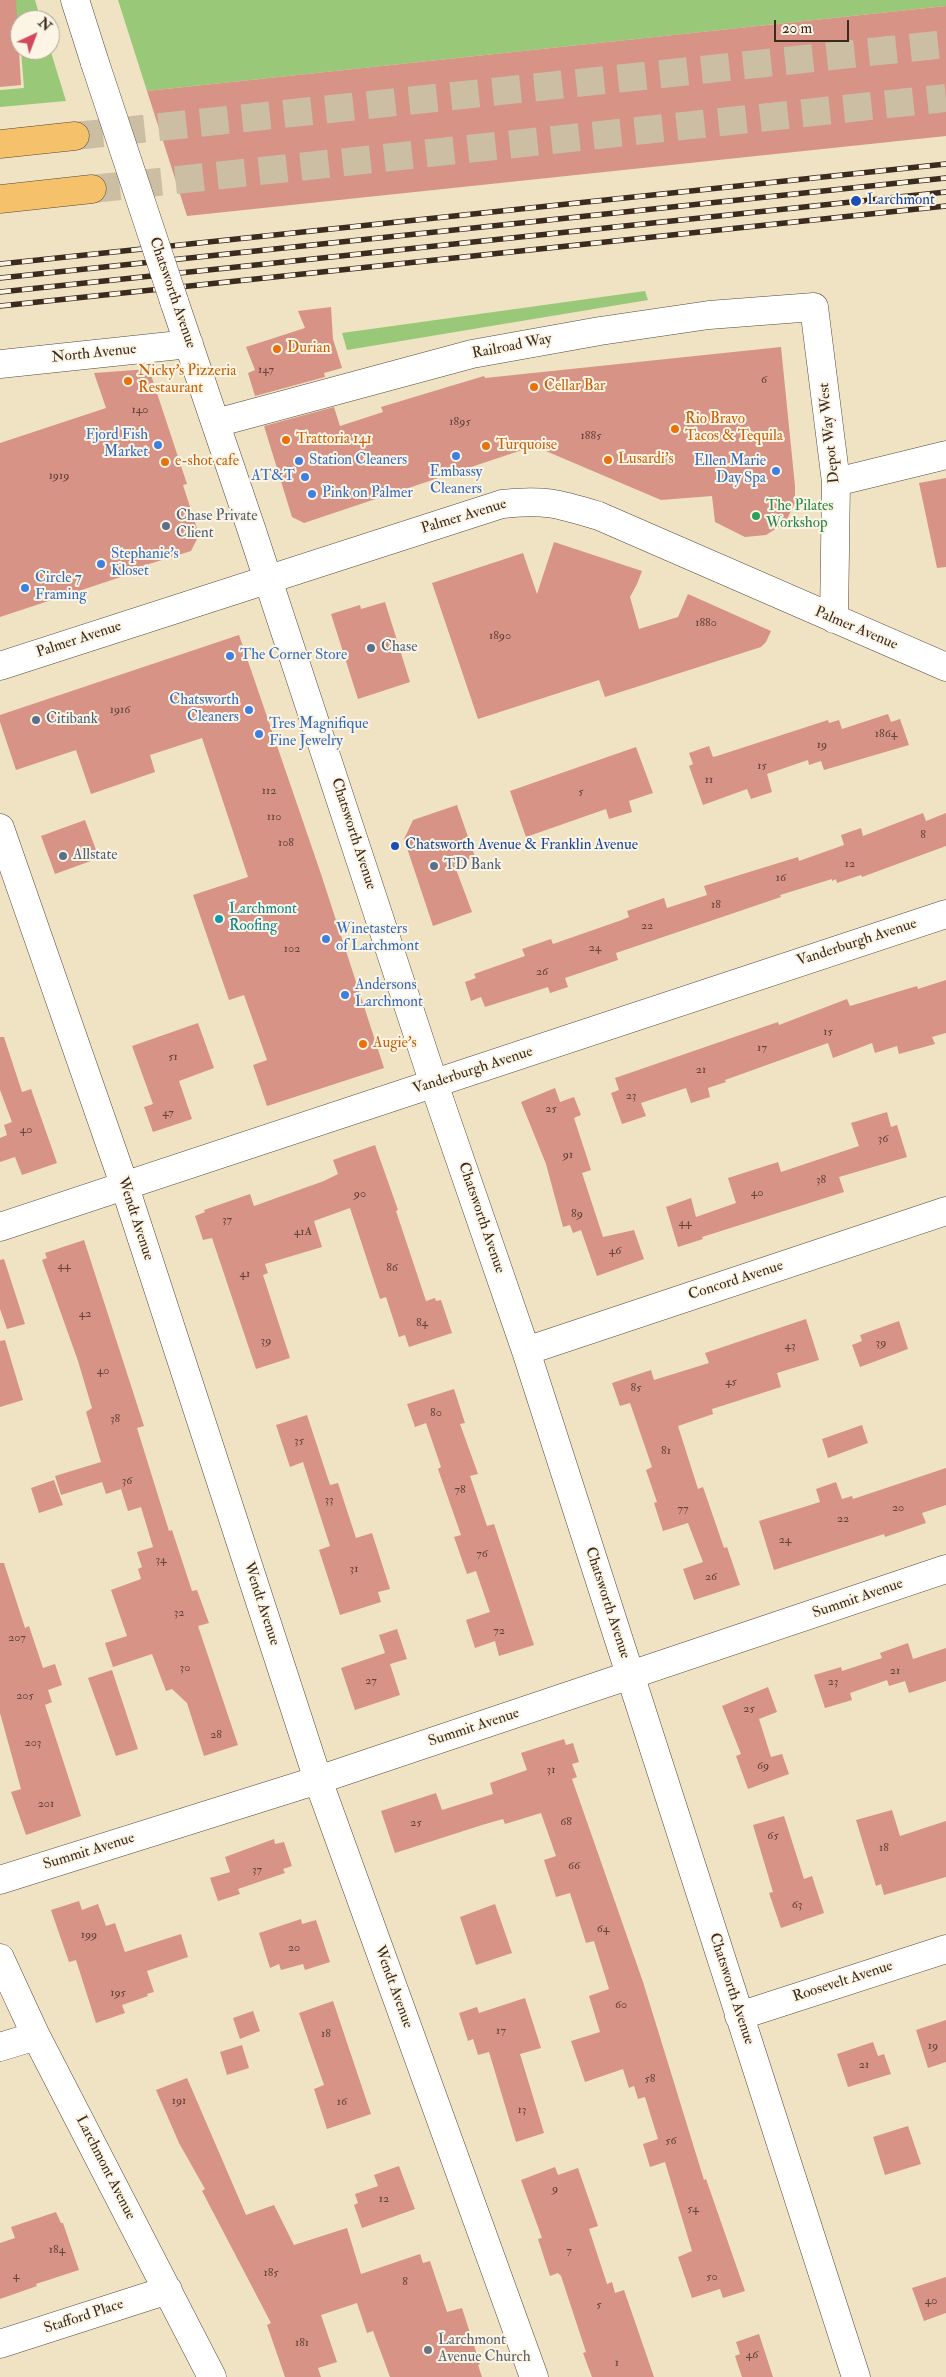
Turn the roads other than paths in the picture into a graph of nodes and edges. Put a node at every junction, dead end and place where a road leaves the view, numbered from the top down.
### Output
1 (75, 0) edge
2 (75, 136) tunnel mouth
3 (0, 144) edge
4 (92, 189) tunnel mouth
5 (0, 199) edge
6 (814, 307) joint
7 (189, 344) junction
8 (0, 364) edge
9 (216, 423) junction
10 (946, 455) edge
11 (836, 482) junction
12 (268, 581) junction
13 (834, 619) junction
14 (0, 666) edge
15 (946, 667) edge
16 (0, 828) edge
17 (946, 914) edge
18 (434, 1084) junction
19 (125, 1187) junction
20 (946, 1211) edge
21 (0, 1227) edge
22 (526, 1352) junction
23 (946, 1569) edge
24 (631, 1676) junction
25 (318, 1780) junction
26 (0, 1880) edge
27 (946, 1948) edge
28 (0, 1958) edge
29 (739, 2016) junction
30 (36, 2036) junction
31 (0, 2047) edge
32 (168, 2290) junction
33 (0, 2344) edge
34 (212, 2377) edge
35 (534, 2377) edge
36 (856, 2377) edge

1 - 7 street, Chatsworth Avenue, bridge
2 - 3 highway
4 - 5 highway
6 - 9 street, Railroad Way
6 - 11 street, Depot Way West
7 - 8 street, North Avenue
7 - 9 street, Chatsworth Avenue
9 - 12 street, Chatsworth Avenue
10 - 11 street
11 - 13 street, Depot Way West
12 - 13 street, Palmer Avenue
12 - 14 street, Palmer Avenue
12 - 18 street, Chatsworth Avenue
13 - 15 street, Palmer Avenue
16 - 19 street, Wendt Avenue
17 - 18 street, Vanderburgh Avenue
18 - 19 street, Vanderburgh Avenue
18 - 22 street, Chatsworth Avenue
19 - 21 street, Vanderburgh Avenue
19 - 25 street, Wendt Avenue
20 - 22 street, Concord Avenue
22 - 24 street, Chatsworth Avenue
23 - 24 street, Summit Avenue
24 - 25 street, Summit Avenue
24 - 29 street, Chatsworth Avenue
25 - 26 street, Summit Avenue
25 - 35 street, Wendt Avenue
27 - 29 street, Roosevelt Avenue
28 - 30 street, Larchmont Avenue
29 - 36 street, Chatsworth Avenue
30 - 31 street
30 - 32 street, Larchmont Avenue
32 - 33 street, Stafford Place
32 - 34 street, Larchmont Avenue

